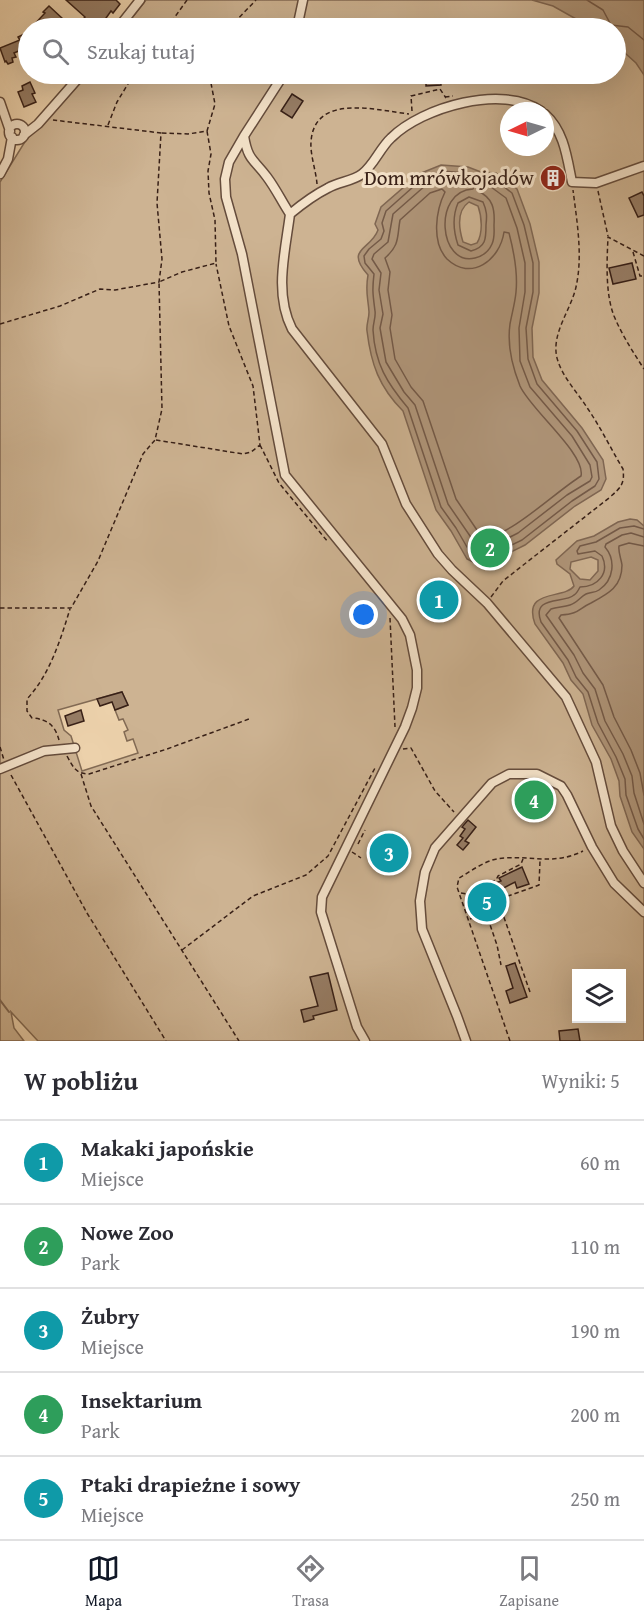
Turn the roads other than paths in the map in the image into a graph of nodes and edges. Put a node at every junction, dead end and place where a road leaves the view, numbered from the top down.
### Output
1 (140, 0) edge
2 (303, 0) edge
3 (126, 18) edge
4 (299, 18) edge
5 (73, 84) edge
6 (278, 84) edge
7 (514, 102) edge
8 (2, 105) edge
9 (40, 120) junction
10 (554, 123) edge
11 (14, 129) junction
12 (244, 136) junction
13 (23, 137) junction
14 (8, 159) junction
15 (252, 160) junction
16 (229, 162) junction
17 (644, 166) edge
18 (0, 174) edge
19 (290, 214) junction
20 (67, 750) road end
21 (3, 767) edge
22 (644, 884) edge
23 (644, 912) edge
24 (365, 1041) edge
25 (466, 1041) edge

1 - 3 street
2 - 4 street
5 - 9 street
6 - 12 street
7 - 19 street
8 - 11 street
9 - 11 street
9 - 13 street
10 - 17 street
11 - 13 street
11 - 13 street
11 - 14 street
12 - 15 street
12 - 16 street
13 - 14 street
14 - 18 street
15 - 16 street
15 - 19 street
16 - 24 street
19 - 22 street
20 - 21 street
23 - 25 street

